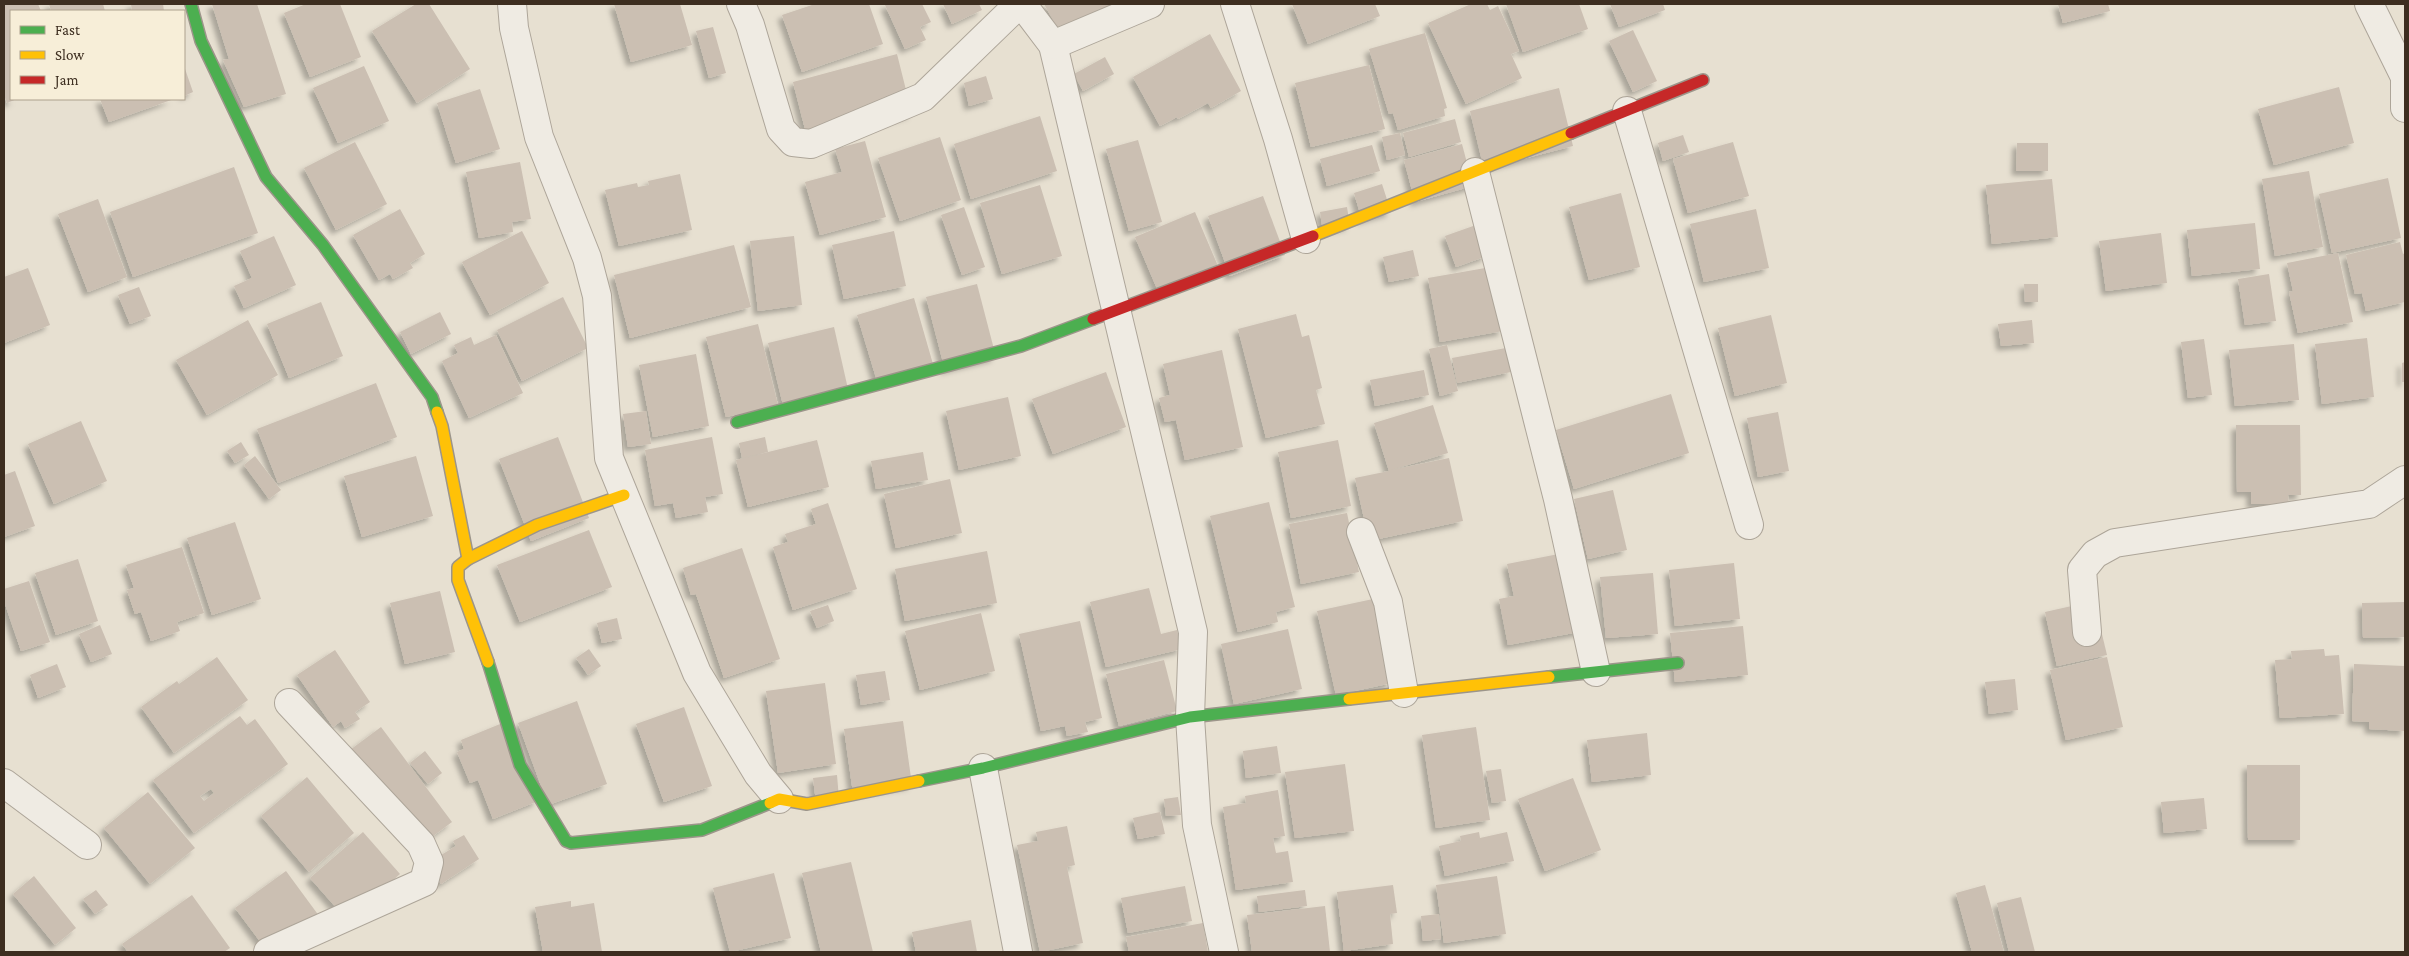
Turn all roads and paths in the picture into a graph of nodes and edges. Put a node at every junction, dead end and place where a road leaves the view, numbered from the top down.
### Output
1 (191, 4) edge
2 (512, 4) edge
3 (741, 4) edge
4 (1021, 4) edge
5 (1150, 4) edge
6 (1234, 4) edge
7 (2369, 4) edge
8 (1053, 45) junction
9 (2405, 72) edge
10 (1703, 80) dead end
11 (2405, 108) edge
12 (1627, 111) junction
13 (1475, 172) junction
14 (1306, 239) junction
15 (1118, 311) junction
16 (738, 422) dead end
17 (2405, 480) edge
18 (624, 495) junction
19 (1749, 525) dead end
20 (1361, 532) dead end
21 (468, 559) junction
22 (2087, 632) dead end
23 (1678, 663) dead end
24 (1596, 672) junction
25 (1404, 693) junction
26 (289, 703) dead end
27 (1190, 717) junction
28 (982, 768) junction
29 (4, 783) edge
30 (779, 799) junction
31 (87, 845) dead end
32 (268, 952) edge
33 (1018, 952) edge
34 (1224, 952) edge

1 - 21 street
2 - 18 street
3 - 4 street
4 - 8 street
5 - 8 street
6 - 14 street
7 - 9 street
8 - 15 street
9 - 11 street
10 - 12 street
12 - 13 street
12 - 19 street
13 - 14 street
13 - 24 street
14 - 15 street
15 - 16 street
15 - 27 street
17 - 22 street
18 - 21 street
18 - 30 street
20 - 25 street
21 - 30 street
23 - 24 street
24 - 25 street
25 - 27 street
26 - 32 street
27 - 28 street
27 - 34 street
28 - 30 street
28 - 33 street
29 - 31 street

